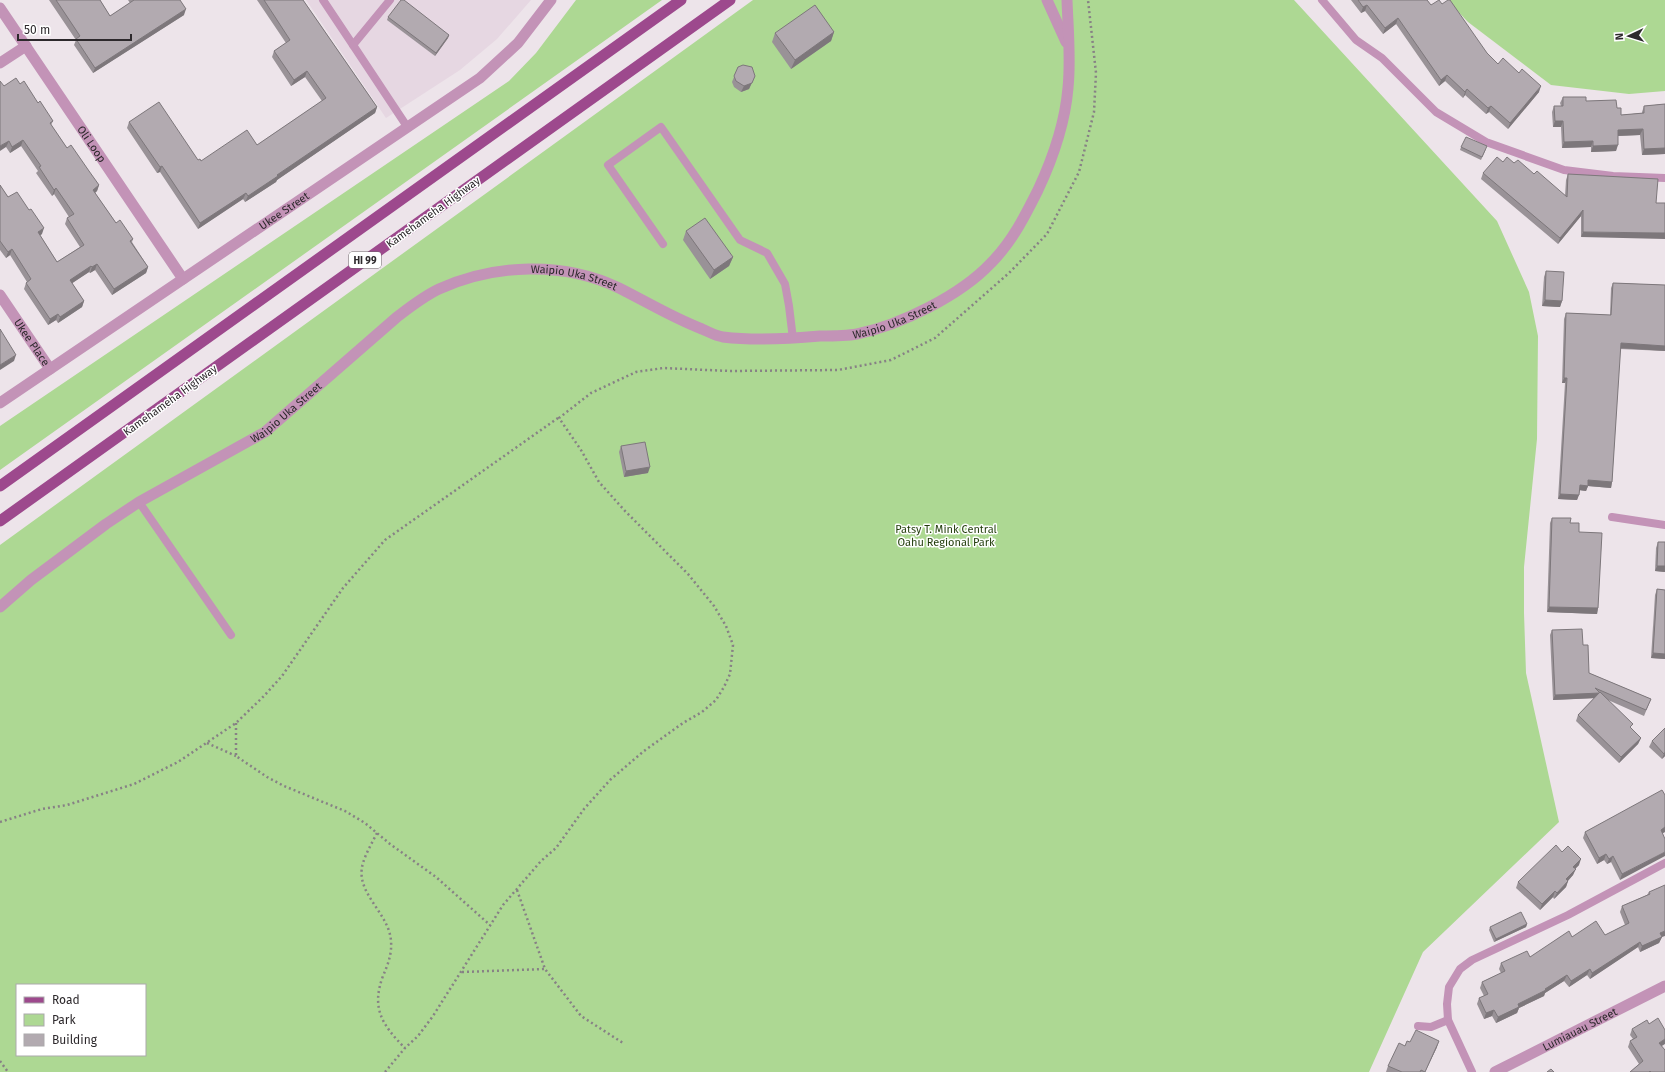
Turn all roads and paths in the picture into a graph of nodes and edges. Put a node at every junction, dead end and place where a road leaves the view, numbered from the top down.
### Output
1 (323, 0) edge
2 (390, 0) edge
3 (551, 0) edge
4 (681, 0) edge
5 (730, 0) edge
6 (1047, 0) edge
7 (1067, 0) edge
8 (1088, 0) edge
9 (1322, 0) edge
10 (0, 8) edge
11 (353, 45) junction
12 (26, 46) junction
13 (1068, 50) junction
14 (0, 63) edge
15 (408, 128) junction
16 (1665, 178) edge
17 (664, 244) dead end
18 (183, 279) junction
19 (0, 295) edge
20 (793, 338) junction
21 (50, 369) junction
22 (0, 403) edge
23 (558, 418) junction
24 (0, 486) edge
25 (139, 502) junction
26 (1612, 517) dead end
27 (0, 521) edge
28 (1665, 525) edge
29 (0, 607) edge
30 (231, 635) dead end
31 (236, 723) junction
32 (207, 743) junction
33 (236, 756) junction
34 (0, 822) edge
35 (377, 833) junction
36 (1665, 862) edge
37 (517, 889) junction
38 (490, 925) junction
39 (544, 969) junction
40 (462, 972) junction
41 (1665, 986) edge
42 (1448, 1020) junction
43 (1418, 1026) dead end
44 (623, 1043) dead end
45 (405, 1048) junction
46 (0, 1061) edge
47 (8, 1072) edge
48 (385, 1072) edge
49 (1472, 1072) edge
50 (1495, 1072) edge

1 - 11 lane
2 - 11 lane
3 - 15 street, Ukee Street
4 - 24 main road, HI 99
5 - 27 main road, Kamehameha Highway / HI 99
6 - 13 street, Waipio Uka Street
7 - 13 street, Waipio Uka Street
8 - 23 path
9 - 16 lane
10 - 12 street, Oli Loop
11 - 15 lane
12 - 14 street
12 - 18 street, Oli Loop
13 - 20 street, Waipio Uka Street
15 - 18 street, Ukee Street
17 - 20 lane
18 - 21 street, Ukee Street
19 - 21 street, Ukee Place
20 - 25 street, Waipio Uka Street
21 - 22 street, Ukee Street
23 - 31 path
23 - 37 path
25 - 29 street, Waipio Uka Street
25 - 30 lane
26 - 28 lane
31 - 32 path
31 - 33 path
32 - 33 path
32 - 34 path
33 - 35 path
35 - 38 path
35 - 45 path
36 - 42 lane
37 - 38 path
37 - 39 path
38 - 40 path
39 - 40 path
39 - 44 path
40 - 45 path
41 - 50 street, Lumiauau Street
42 - 43 lane
42 - 49 lane
45 - 48 path
46 - 47 path

